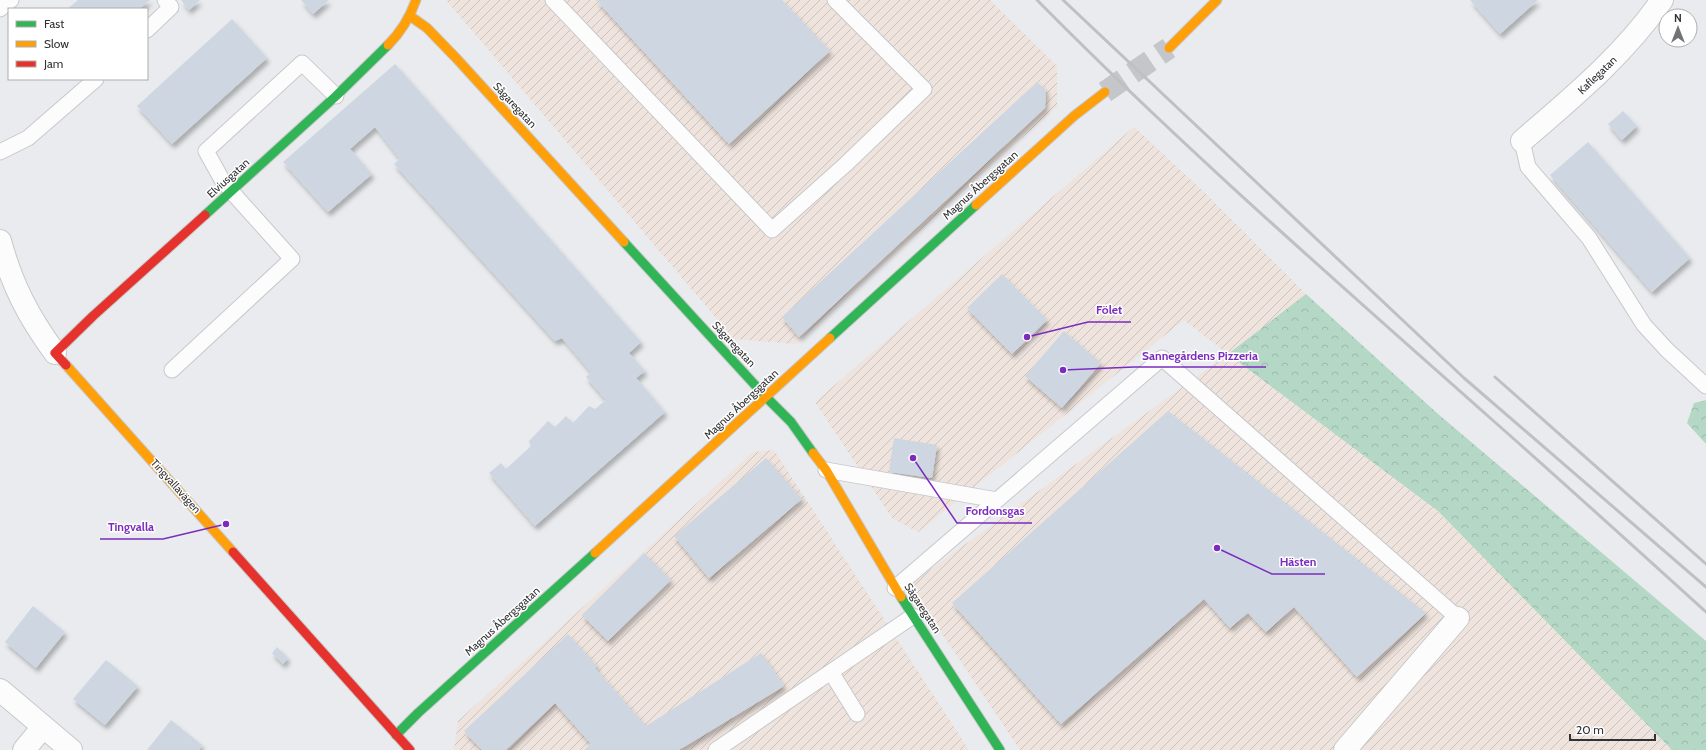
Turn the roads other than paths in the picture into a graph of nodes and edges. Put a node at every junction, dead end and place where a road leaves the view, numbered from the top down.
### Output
1 (11, 0) edge
2 (165, 0) edge
3 (416, 0) edge
4 (554, 0) edge
5 (835, 0) edge
6 (1217, 0) edge
7 (1662, 0) edge
8 (0, 9) edge
9 (410, 16) junction
10 (148, 29) edge
11 (1169, 48) tunnel mouth
12 (95, 80) edge
13 (1105, 92) tunnel mouth
14 (336, 96) junction
15 (1522, 141) joint
16 (0, 152) edge
17 (232, 191) junction
18 (0, 241) edge
19 (55, 353) junction
20 (172, 370) dead end
21 (1706, 386) edge
22 (766, 397) junction
23 (826, 470) junction
24 (997, 500) junction
25 (895, 588) junction
26 (913, 616) junction
27 (1458, 618) joint
28 (831, 672) junction
29 (0, 690) edge
30 (857, 714) dead end
31 (43, 727) junction
32 (396, 735) junction
33 (24, 750) edge
34 (71, 750) edge
35 (410, 750) edge
36 (716, 750) edge
37 (1000, 750) edge
38 (1345, 750) edge

1 - 8 lane
2 - 10 lane
3 - 9 street, Elviusgatan
4 - 5 lane
6 - 11 street
7 - 15 street, Kaflegatan
9 - 14 street, Elviusgatan
9 - 22 street, Sågaregatan
12 - 16 lane
13 - 22 street, Magnus Åbergsgatan
14 - 17 street, Elviusgatan
14 - 17 lane
15 - 21 lane
17 - 19 street, Elviusgatan
17 - 20 lane
18 - 19 street, Tingvallavägen
19 - 32 street, Tingvallavägen
22 - 23 street, Sågaregatan
22 - 32 street, Magnus Åbergsgatan
23 - 24 lane
23 - 25 street, Sågaregatan
24 - 25 lane
24 - 27 lane
25 - 26 street, Sågaregatan
26 - 28 lane
26 - 37 street, Sågaregatan
27 - 38 street
28 - 30 lane
28 - 36 lane
29 - 31 street
31 - 33 street
31 - 34 street
32 - 35 street, Tingvallavägen

